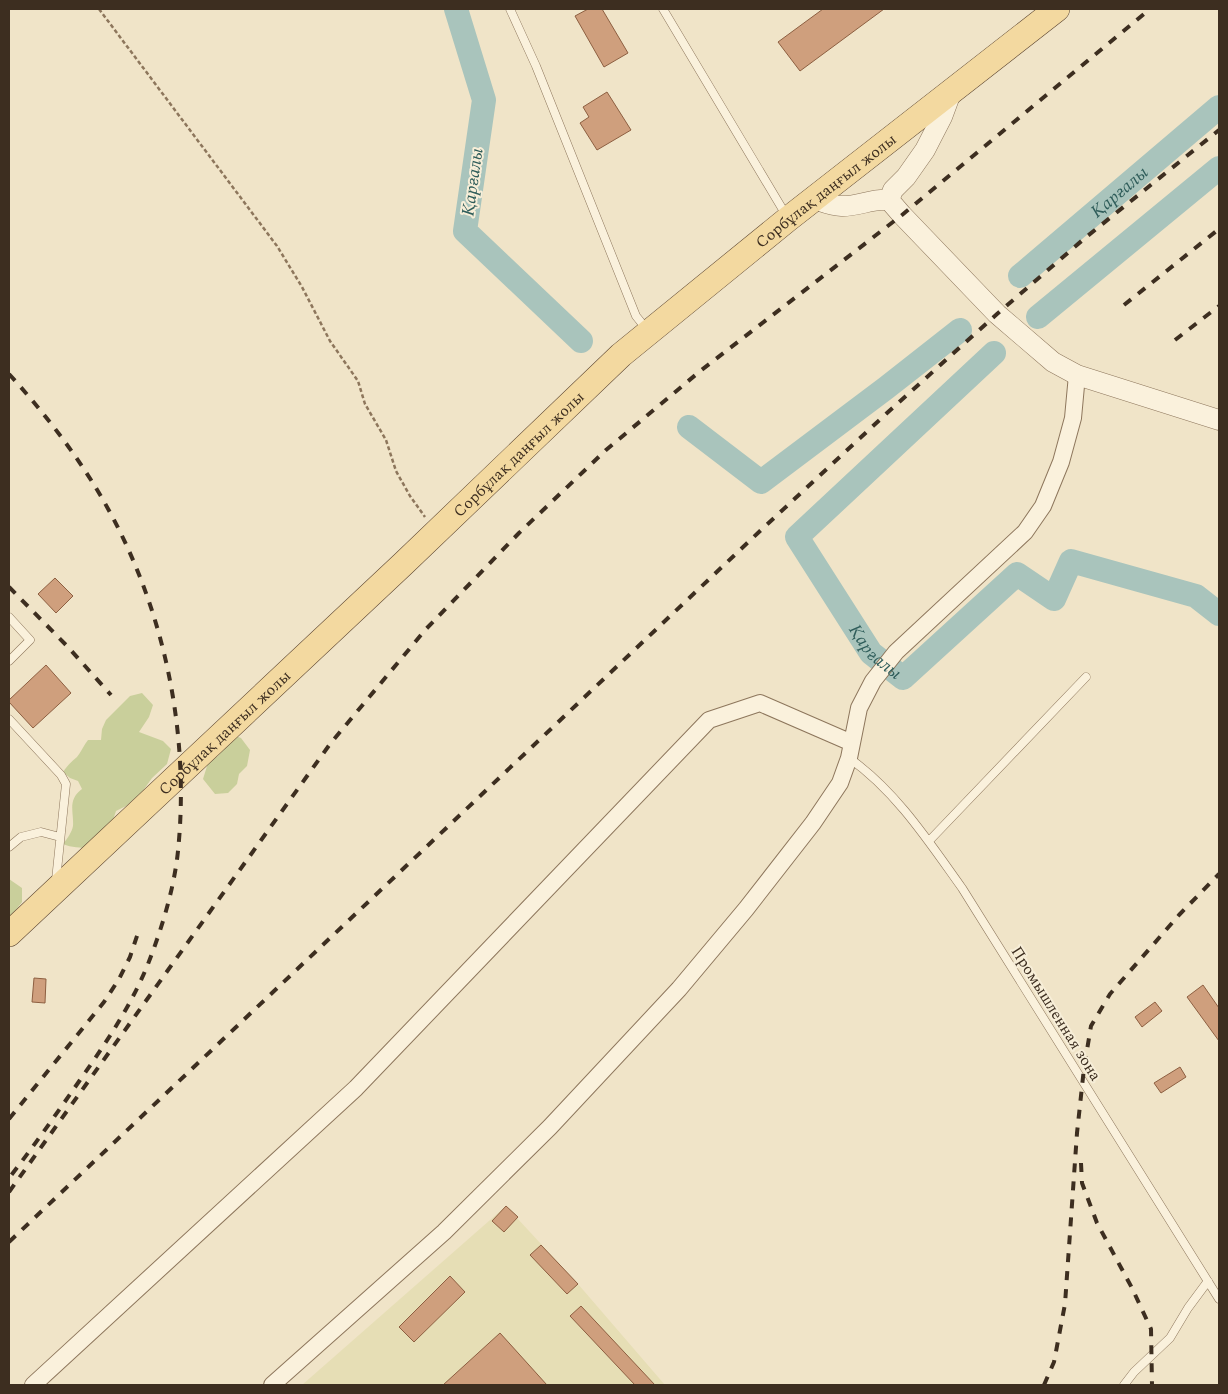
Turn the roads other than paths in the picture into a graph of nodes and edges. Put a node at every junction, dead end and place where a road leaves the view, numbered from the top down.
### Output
1 (510, 9) edge
2 (663, 9) edge
3 (1057, 9) edge
4 (952, 90) junction
5 (814, 199) junction
6 (889, 200) junction
7 (788, 219) junction
8 (649, 332) junction
9 (1077, 375) junction
10 (1219, 420) edge
11 (9, 617) edge
12 (9, 660) edge
13 (1086, 677) dead end
14 (9, 719) edge
15 (851, 750) junction
16 (60, 837) junction
17 (929, 841) junction
18 (9, 847) edge
19 (56, 889) junction
20 (9, 934) edge
21 (1208, 1281) junction
22 (1219, 1299) edge
23 (33, 1385) edge
24 (272, 1385) edge
25 (1124, 1385) edge

1 - 8 lane
2 - 7 lane
3 - 4 main road, Сорбұлақ даңғыл жолы
4 - 5 main road, Сорбұлақ даңғыл жолы
4 - 6 street
5 - 6 street
5 - 7 main road, Сорбұлақ даңғыл жолы
6 - 9 street
7 - 8 main road, Сорбұлақ даңғыл жолы
8 - 19 main road, Сорбұлақ даңғыл жолы
9 - 10 street
9 - 15 street
11 - 12 lane
13 - 17 lane
14 - 16 lane
15 - 17 lane, Промышленная зона
15 - 23 street
15 - 24 street
16 - 18 lane
16 - 19 lane
17 - 21 lane, Промышленная зона
19 - 20 main road, Сорбұлақ даңғыл жолы
21 - 22 lane, Промышленная зона
21 - 25 lane

